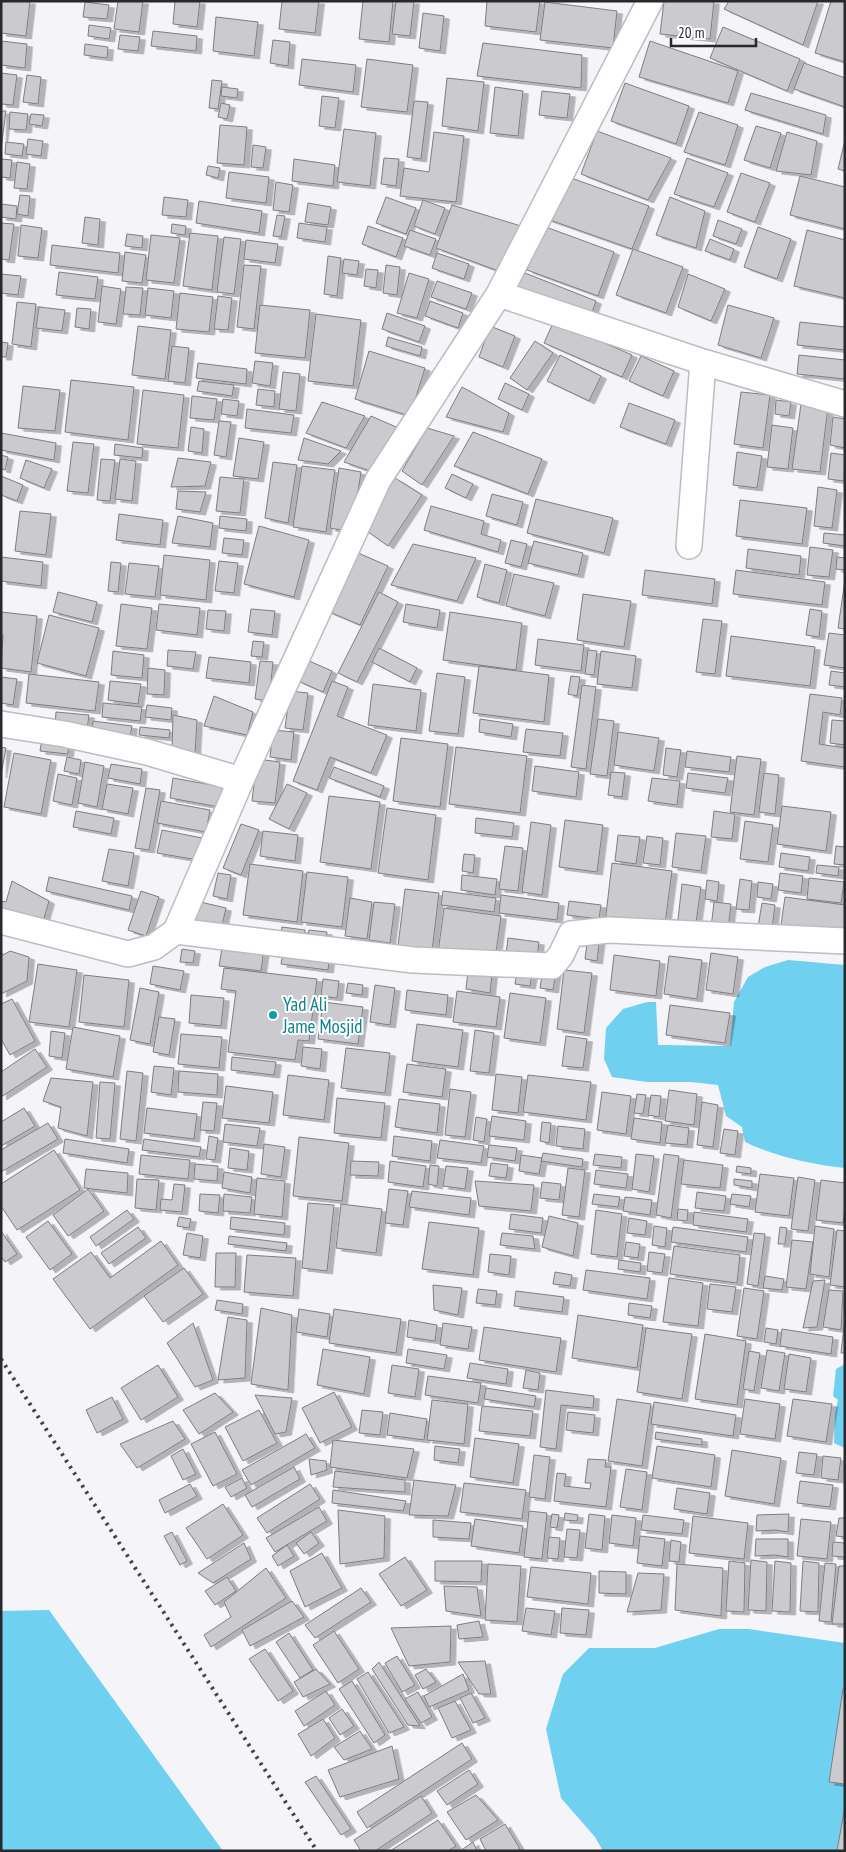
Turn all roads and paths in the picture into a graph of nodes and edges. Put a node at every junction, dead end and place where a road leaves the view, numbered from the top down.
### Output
1 (650, 1) edge
2 (500, 294) junction
3 (703, 362) junction
4 (845, 404) edge
5 (689, 546) dead end
6 (1, 724) edge
7 (241, 780) junction
8 (1, 921) edge
9 (176, 931) junction
10 (845, 941) edge

1 - 2 street
2 - 3 street
2 - 7 street
3 - 4 street
3 - 5 street
6 - 7 street
7 - 9 street
8 - 9 street
9 - 10 street

